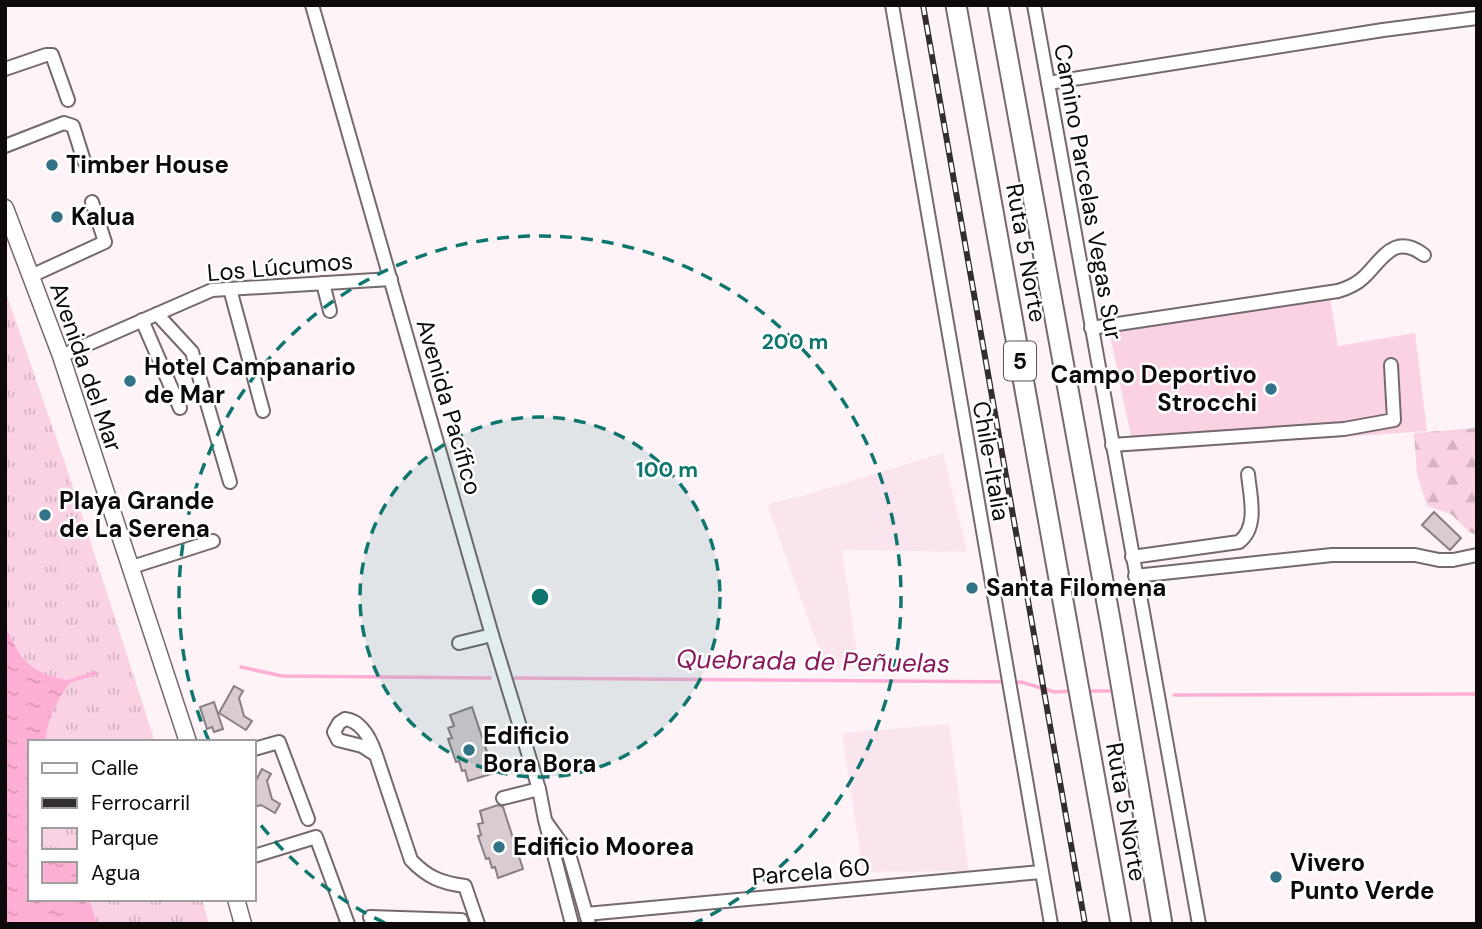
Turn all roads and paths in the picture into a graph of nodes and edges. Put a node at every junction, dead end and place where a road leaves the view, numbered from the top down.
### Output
1 (312, 5) edge
2 (892, 5) edge
3 (956, 5) edge
4 (999, 5) edge
5 (1034, 5) edge
6 (1477, 18) edge
7 (5, 69) edge
8 (1048, 83) junction
9 (68, 100) dead end
10 (5, 146) edge
11 (85, 161) dead end
12 (92, 202) dead end
13 (5, 208) edge
14 (1424, 256) dead end
15 (31, 276) junction
16 (391, 279) junction
17 (323, 283) junction
18 (229, 289) junction
19 (330, 311) dead end
20 (157, 314) junction
21 (142, 320) junction
22 (1090, 328) junction
23 (61, 356) junction
24 (1391, 365) dead end
25 (180, 408) dead end
26 (263, 411) dead end
27 (1112, 445) junction
28 (1248, 474) dead end
29 (230, 482) dead end
30 (213, 541) dead end
31 (1477, 555) edge
32 (1132, 556) junction
33 (132, 567) junction
34 (1135, 576) junction
35 (492, 635) junction
36 (459, 643) dead end
37 (187, 740) edge
38 (256, 749) edge
39 (376, 755) dead end
40 (539, 789) junction
41 (503, 798) dead end
42 (308, 819) dead end
43 (545, 820) junction
44 (256, 855) edge
45 (1152, 867) junction
46 (1041, 872) junction
47 (237, 901) edge
48 (587, 919) edge
49 (243, 924) edge
50 (348, 924) edge
51 (373, 924) edge
52 (462, 924) edge
53 (478, 924) edge
54 (572, 924) edge
55 (1051, 924) edge
56 (1121, 924) edge
57 (1162, 924) edge
58 (1172, 924) edge
59 (1199, 924) edge

1 - 16 street, Avenida Pacífico
2 - 46 street, Chile-Italia
3 - 56 highway, Ruta 5 Norte / 5
4 - 45 highway, Ruta 5 Norte / 5
5 - 8 street, Camino Parcelas Vegas Sur
6 - 8 street
7 - 9 street
8 - 22 street, Camino Parcelas Vegas Sur
10 - 11 street
12 - 15 street
13 - 15 main road, Avenida del Mar
14 - 22 street
15 - 23 main road, Avenida del Mar
16 - 17 street, Los Lúcumos
16 - 35 street, Avenida Pacífico
17 - 18 street, Los Lúcumos
17 - 19 street
18 - 20 street, Los Lúcumos
18 - 26 street
20 - 21 street, Los Lúcumos
20 - 29 street
21 - 23 street, Los Lúcumos
21 - 25 street
22 - 27 street, Camino Parcelas Vegas Sur
23 - 33 main road, Avenida del Mar
24 - 27 street
27 - 32 street, Camino Parcelas Vegas Sur
28 - 32 street
30 - 33 street
31 - 34 street
32 - 34 street, Camino Parcelas Vegas Sur
33 - 37 main road, Avenida del Mar
34 - 59 street, Camino Parcelas Vegas Sur
35 - 36 street
35 - 40 street, Avenida Pacífico
38 - 42 street
39 - 53 street
40 - 41 street
40 - 43 street, Avenida Pacífico
43 - 48 street, Avenida Pacífico
43 - 54 street, Avenida Pacífico
44 - 50 street
45 - 57 highway, Ruta 5 Norte / 5
45 - 58 highway
46 - 48 street, Parcela 60
46 - 55 street, Chile-Italia
47 - 49 main road
51 - 52 street

